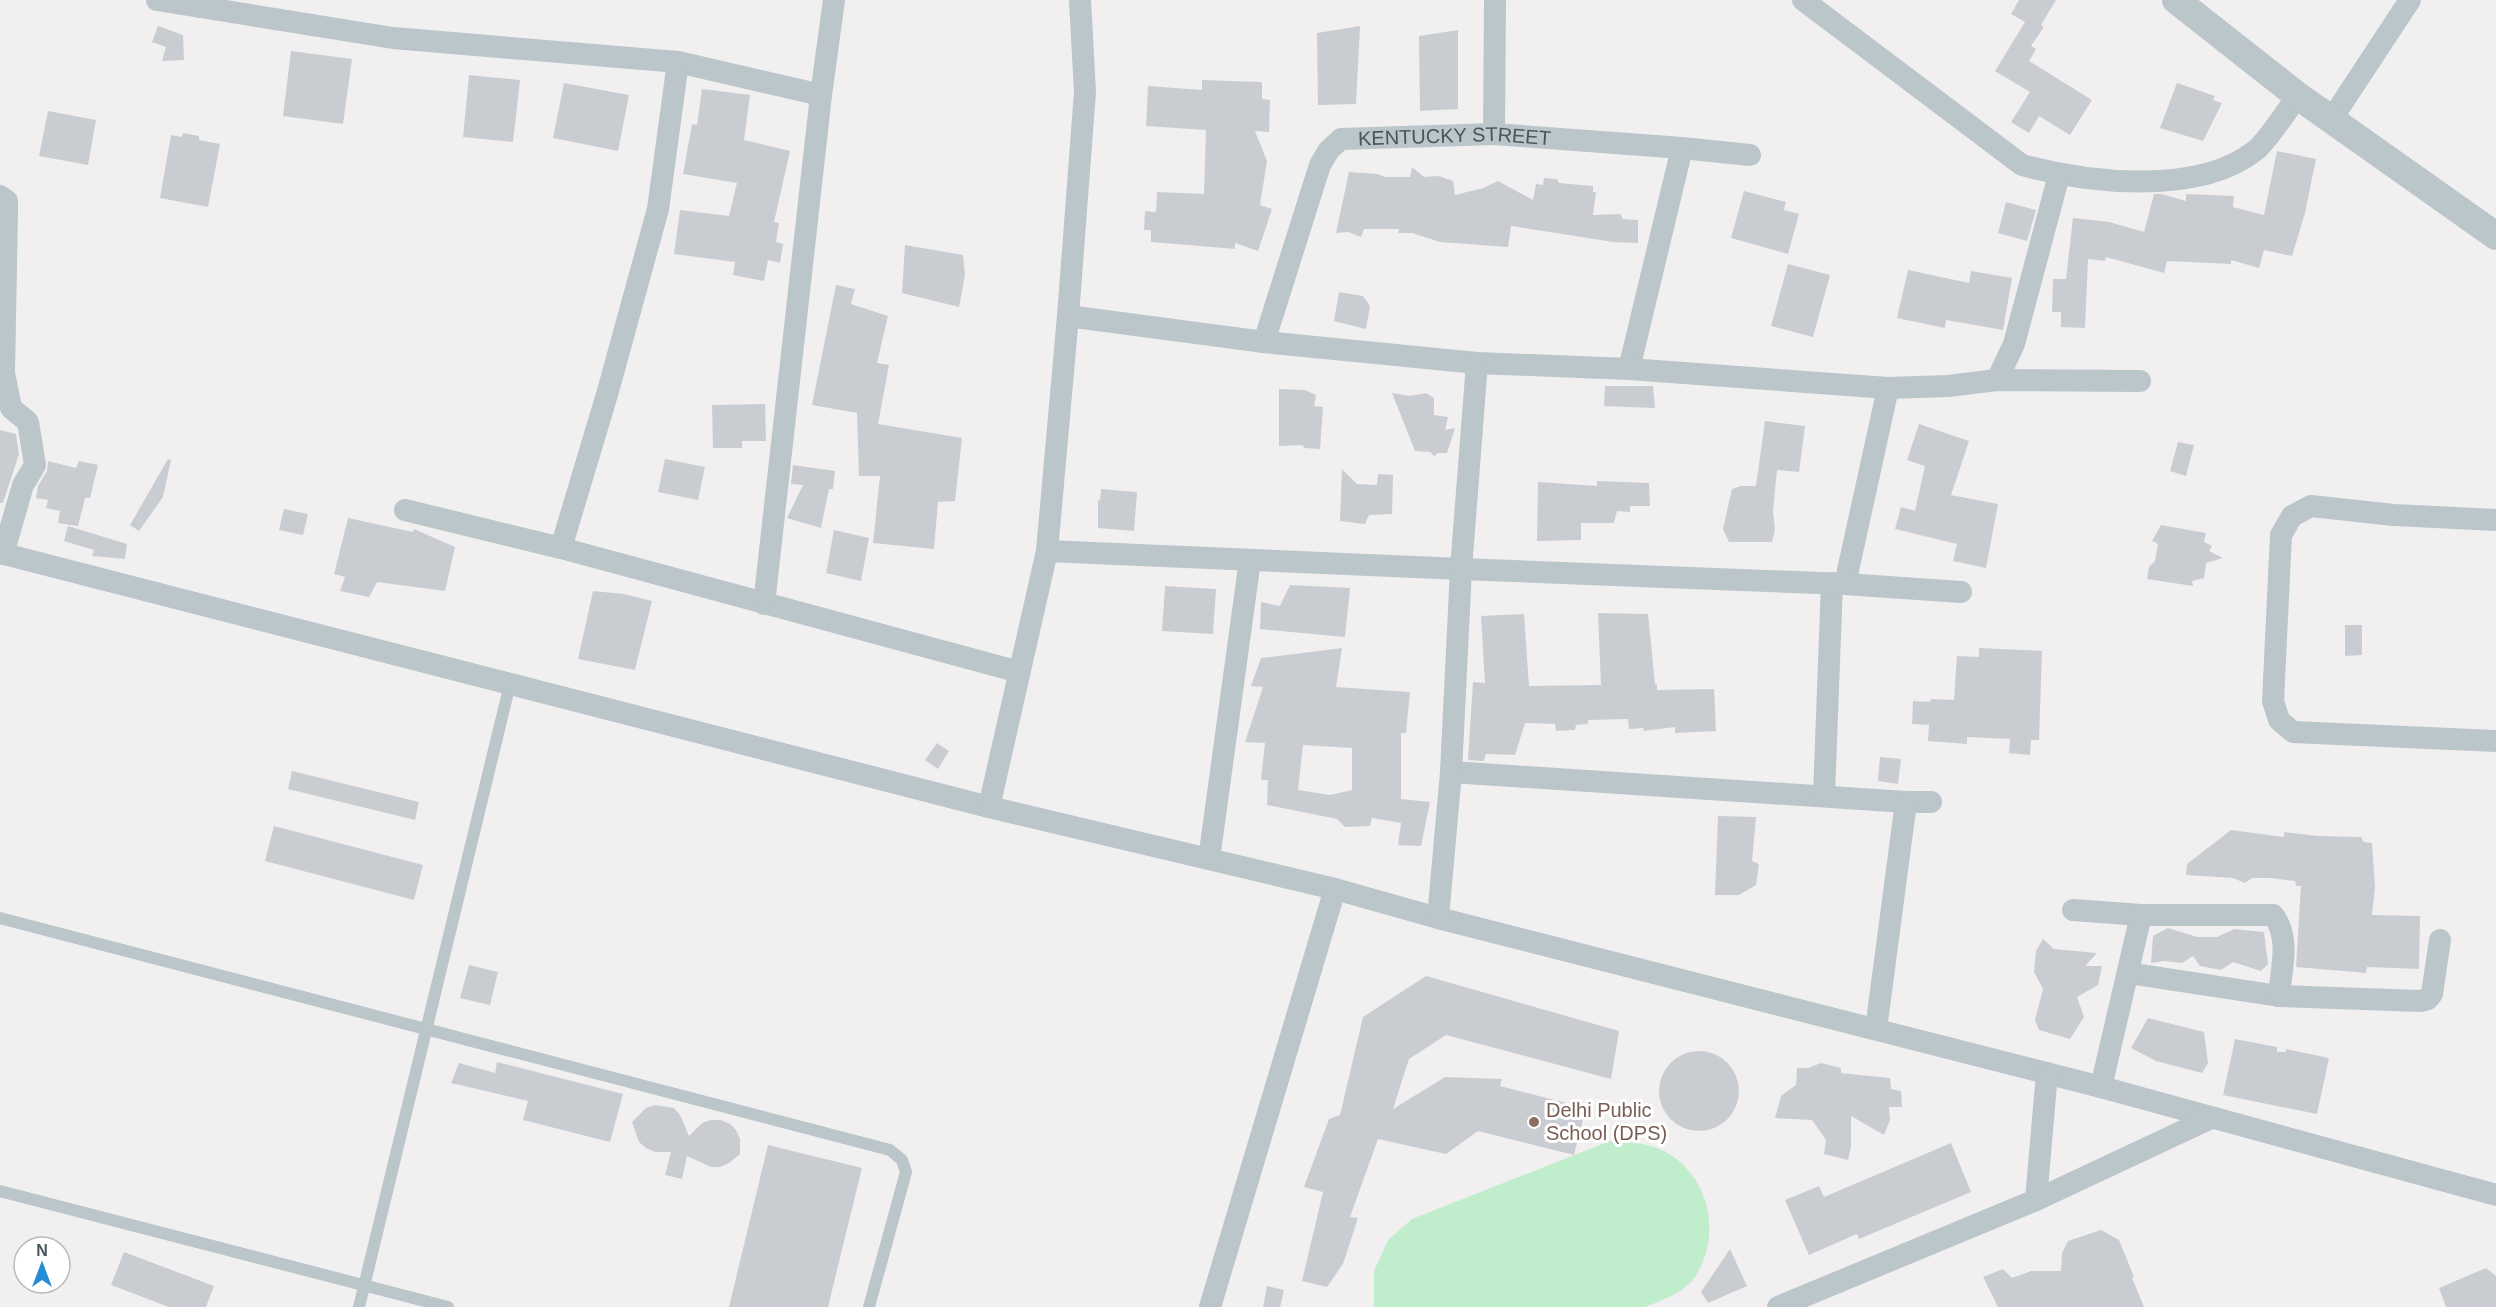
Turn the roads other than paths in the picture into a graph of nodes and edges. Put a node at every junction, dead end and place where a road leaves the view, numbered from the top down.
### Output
1 (157, 0) edge
2 (834, 0) edge
3 (1080, 0) edge
4 (1495, 0) edge
5 (1803, 0) edge
6 (2176, 0) edge
7 (2410, 0) edge
8 (678, 62) junction
9 (821, 95) junction
10 (2298, 96) junction
11 (2331, 120) junction
12 (1494, 134) junction
13 (1682, 147) junction
14 (1750, 155) dead end
15 (2059, 175) junction
16 (0, 196) edge
17 (2496, 236) edge
18 (1068, 316) junction
19 (1264, 342) junction
20 (1477, 363) junction
21 (1629, 369) junction
22 (1996, 380) junction
23 (2140, 381) dead end
24 (1888, 388) junction
25 (6, 408) edge
26 (405, 510) dead end
27 (2496, 520) edge
28 (561, 548) junction
29 (1047, 551) junction
30 (2, 554) edge
31 (1250, 560) junction
32 (1461, 569) junction
33 (1839, 584) junction
34 (1961, 592) dead end
35 (764, 604) junction
36 (1019, 672) junction
37 (510, 684) junction
38 (2496, 741) edge
39 (1451, 772) junction
40 (1824, 795) junction
41 (1931, 801) dead end
42 (1906, 802) junction
43 (989, 807) junction
44 (1209, 859) junction
45 (1335, 889) junction
46 (2073, 909) dead end
47 (2141, 915) junction
48 (0, 918) edge
49 (1438, 918) junction
50 (2440, 940) dead end
51 (2128, 973) junction
52 (2279, 996) junction
53 (426, 1028) junction
54 (1876, 1029) junction
55 (2047, 1073) junction
56 (2101, 1087) junction
57 (2211, 1118) junction
58 (0, 1191) edge
59 (2496, 1196) edge
60 (2036, 1200) junction
61 (364, 1285) junction
62 (359, 1307) edge
63 (448, 1307) edge
64 (869, 1307) edge
65 (1210, 1307) edge
66 (1778, 1307) edge

1 - 8 street
2 - 9 street
3 - 18 street
4 - 12 street
5 - 15 street
6 - 10 street
7 - 11 street
8 - 9 street
8 - 28 street
9 - 35 street
10 - 11 street
10 - 15 street
11 - 17 street
12 - 13 street, KENTUCKY STREET
12 - 19 street, KENTUCKY STREET
13 - 14 street, KENTUCKY STREET
13 - 21 street
15 - 22 street
16 - 25 street
18 - 19 street
18 - 29 street
19 - 20 street
20 - 21 street
20 - 32 street
21 - 24 street
22 - 23 street
22 - 24 street
24 - 33 street
25 - 30 street
26 - 28 street
27 - 38 street
28 - 35 street
29 - 31 street
29 - 36 street
30 - 37 street
31 - 32 street
31 - 44 street
32 - 33 street
32 - 39 street
33 - 34 street
33 - 40 street
35 - 36 street
36 - 43 street
37 - 43 street
37 - 53 lane
39 - 40 street
39 - 49 street
40 - 42 street
41 - 42 street
42 - 54 street
43 - 44 street
44 - 45 street
45 - 49 street
45 - 65 street
46 - 47 street
47 - 51 street
47 - 52 street
48 - 53 lane
49 - 54 street
50 - 52 street
51 - 52 street
51 - 56 street
53 - 61 lane
53 - 64 lane
54 - 55 street
55 - 56 street
55 - 60 street
56 - 57 street
57 - 59 street
57 - 60 street
58 - 61 lane
60 - 66 street
61 - 62 lane
61 - 63 lane

